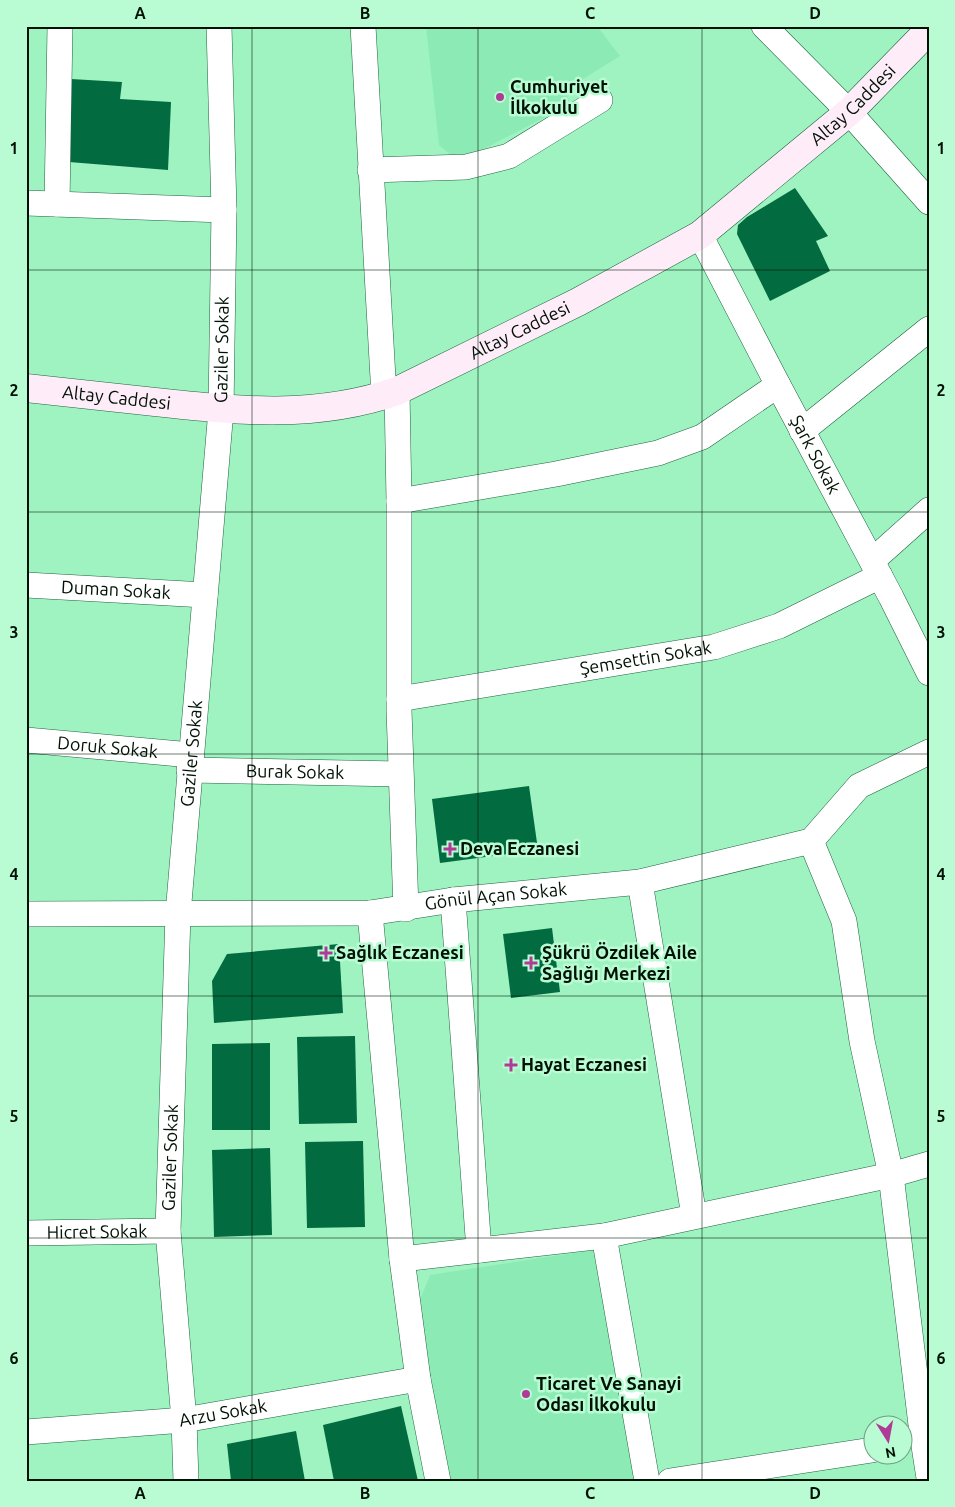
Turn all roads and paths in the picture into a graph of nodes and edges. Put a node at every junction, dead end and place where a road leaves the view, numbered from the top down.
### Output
1 (60, 26) edge
2 (220, 26) edge
3 (363, 26) edge
4 (764, 26) edge
5 (929, 30) edge
6 (600, 100) dead end
7 (849, 112) junction
8 (370, 170) junction
9 (929, 202) edge
10 (26, 203) edge
11 (57, 204) junction
12 (224, 210) junction
13 (700, 235) junction
14 (929, 329) edge
15 (778, 385) junction
16 (26, 388) edge
17 (390, 393) junction
18 (221, 410) junction
19 (802, 431) junction
20 (399, 501) junction
21 (929, 510) edge
22 (876, 569) junction
23 (26, 585) edge
24 (205, 595) junction
25 (927, 664) edge
26 (399, 699) junction
27 (26, 740) edge
28 (929, 752) edge
29 (190, 762) junction
30 (400, 774) junction
31 (811, 841) junction
32 (640, 882) junction
33 (453, 900) junction
34 (406, 908) junction
35 (370, 913) junction
36 (26, 914) edge
37 (178, 914) junction
38 (929, 1164) edge
39 (891, 1175) junction
40 (694, 1216) junction
41 (168, 1231) junction
42 (26, 1232) edge
43 (604, 1236) junction
44 (479, 1250) junction
45 (402, 1259) junction
46 (920, 1337) edge
47 (418, 1379) junction
48 (184, 1420) junction
49 (26, 1432) edge
50 (919, 1438) edge
51 (862, 1452) edge
52 (929, 1478) edge
53 (186, 1481) edge
54 (438, 1481) edge
55 (647, 1481) edge
56 (670, 1481) edge

1 - 11 street
2 - 12 street, Gaziler Sokak
3 - 8 street
4 - 7 street
5 - 7 main road, Altay Caddesi
6 - 8 street
7 - 9 street
7 - 13 main road, Altay Caddesi
8 - 17 street
10 - 11 street
11 - 12 street
12 - 18 street, Gaziler Sokak
13 - 15 street, Şark Sokak
13 - 17 main road, Altay Caddesi
14 - 19 street
15 - 19 street, Şark Sokak
15 - 20 street
16 - 18 main road, Altay Caddesi
17 - 18 main road, Altay Caddesi
17 - 20 street
18 - 24 street, Gaziler Sokak
19 - 22 street, Şark Sokak
20 - 26 street
21 - 22 street, Şemsettin Sokak
22 - 25 street, Şark Sokak
22 - 26 street, Şemsettin Sokak
23 - 24 street, Duman Sokak
24 - 29 street, Gaziler Sokak
26 - 30 street
27 - 29 street, Doruk Sokak
28 - 31 street
29 - 30 street, Burak Sokak
29 - 37 street, Gaziler Sokak
30 - 34 street
31 - 32 street, Gönül Açan Sokak
31 - 39 street
32 - 33 street, Gönül Açan Sokak
32 - 40 street
33 - 34 street, Gönül Açan Sokak
33 - 44 street
34 - 35 street, Gönül Açan Sokak
35 - 37 street, Gönül Açan Sokak
35 - 45 street
36 - 37 street, Gönül Açan Sokak
37 - 41 street, Gaziler Sokak
38 - 39 street
39 - 40 street
39 - 46 street
40 - 43 street
41 - 42 street, Hicret Sokak
41 - 48 street, Gaziler Sokak
43 - 44 street
43 - 55 street
44 - 45 street
45 - 47 street
46 - 50 street
47 - 48 street, Arzu Sokak
47 - 54 street
48 - 49 street, Arzu Sokak
48 - 53 street, Gaziler Sokak
50 - 52 street
51 - 56 street

